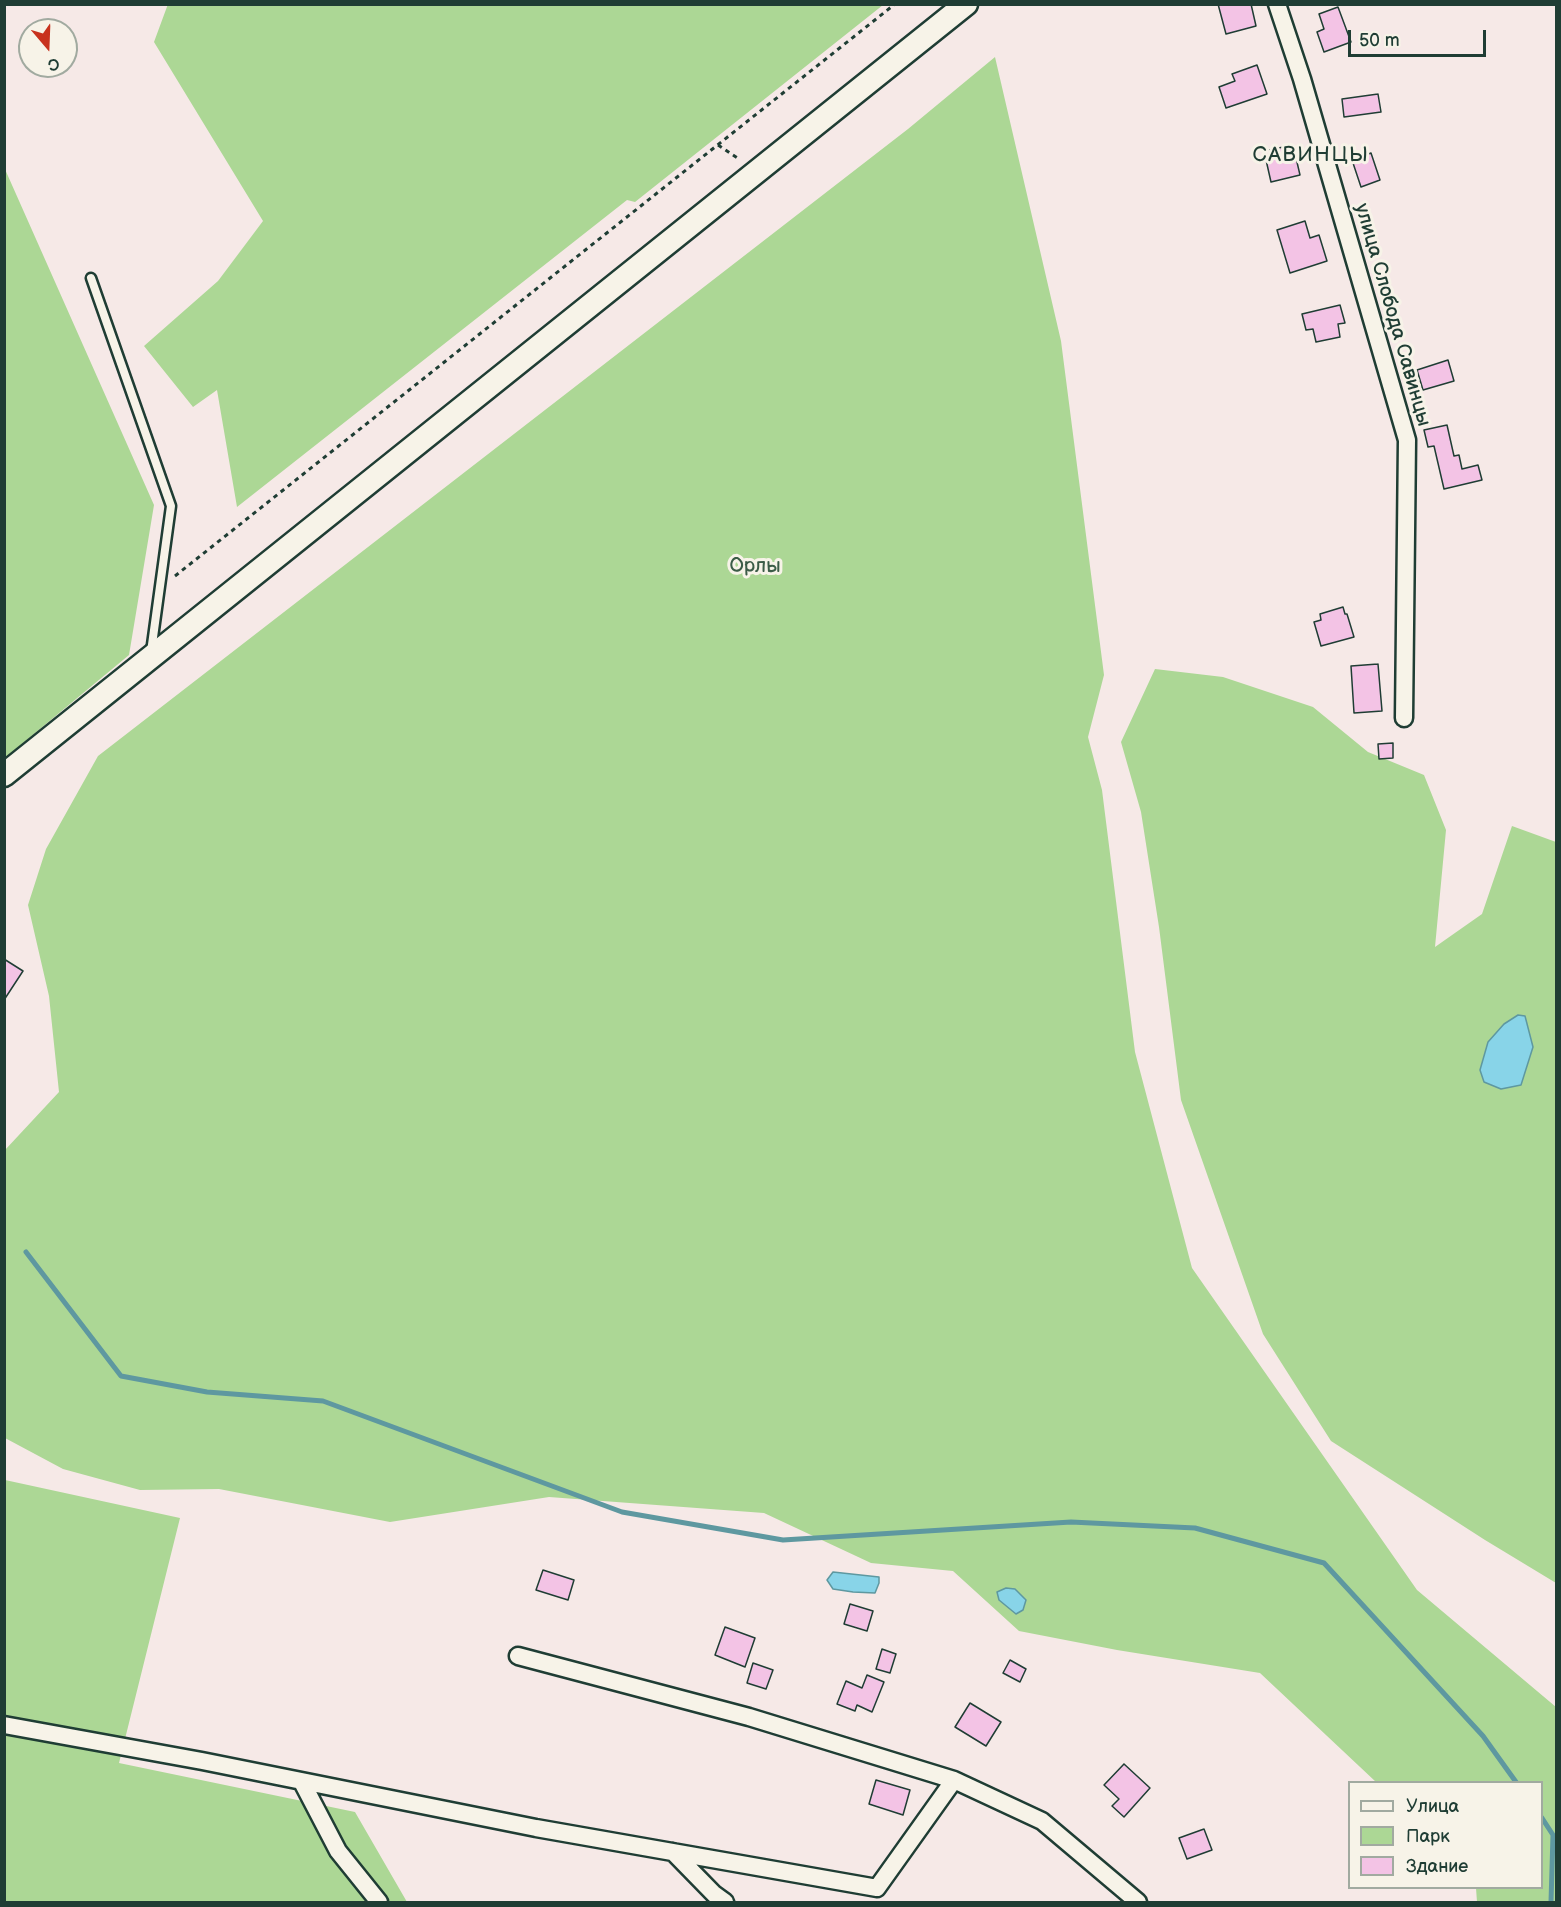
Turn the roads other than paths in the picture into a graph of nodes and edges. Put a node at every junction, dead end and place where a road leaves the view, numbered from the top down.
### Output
1 (966, 4) edge
2 (1277, 4) edge
3 (91, 278) dead end
4 (150, 658) junction
5 (1404, 717) dead end
6 (4, 775) edge
7 (518, 1656) dead end
8 (4, 1725) edge
9 (954, 1780) junction
10 (302, 1782) junction
11 (673, 1852) junction
12 (379, 1902) edge
13 (725, 1902) edge
14 (1138, 1902) edge

1 - 4 main road
2 - 5 street, улица Слобода Савинцы
3 - 4 lane
4 - 6 main road
7 - 9 street
8 - 10 street
9 - 11 street
9 - 14 street
10 - 11 street
10 - 12 street
11 - 13 street

